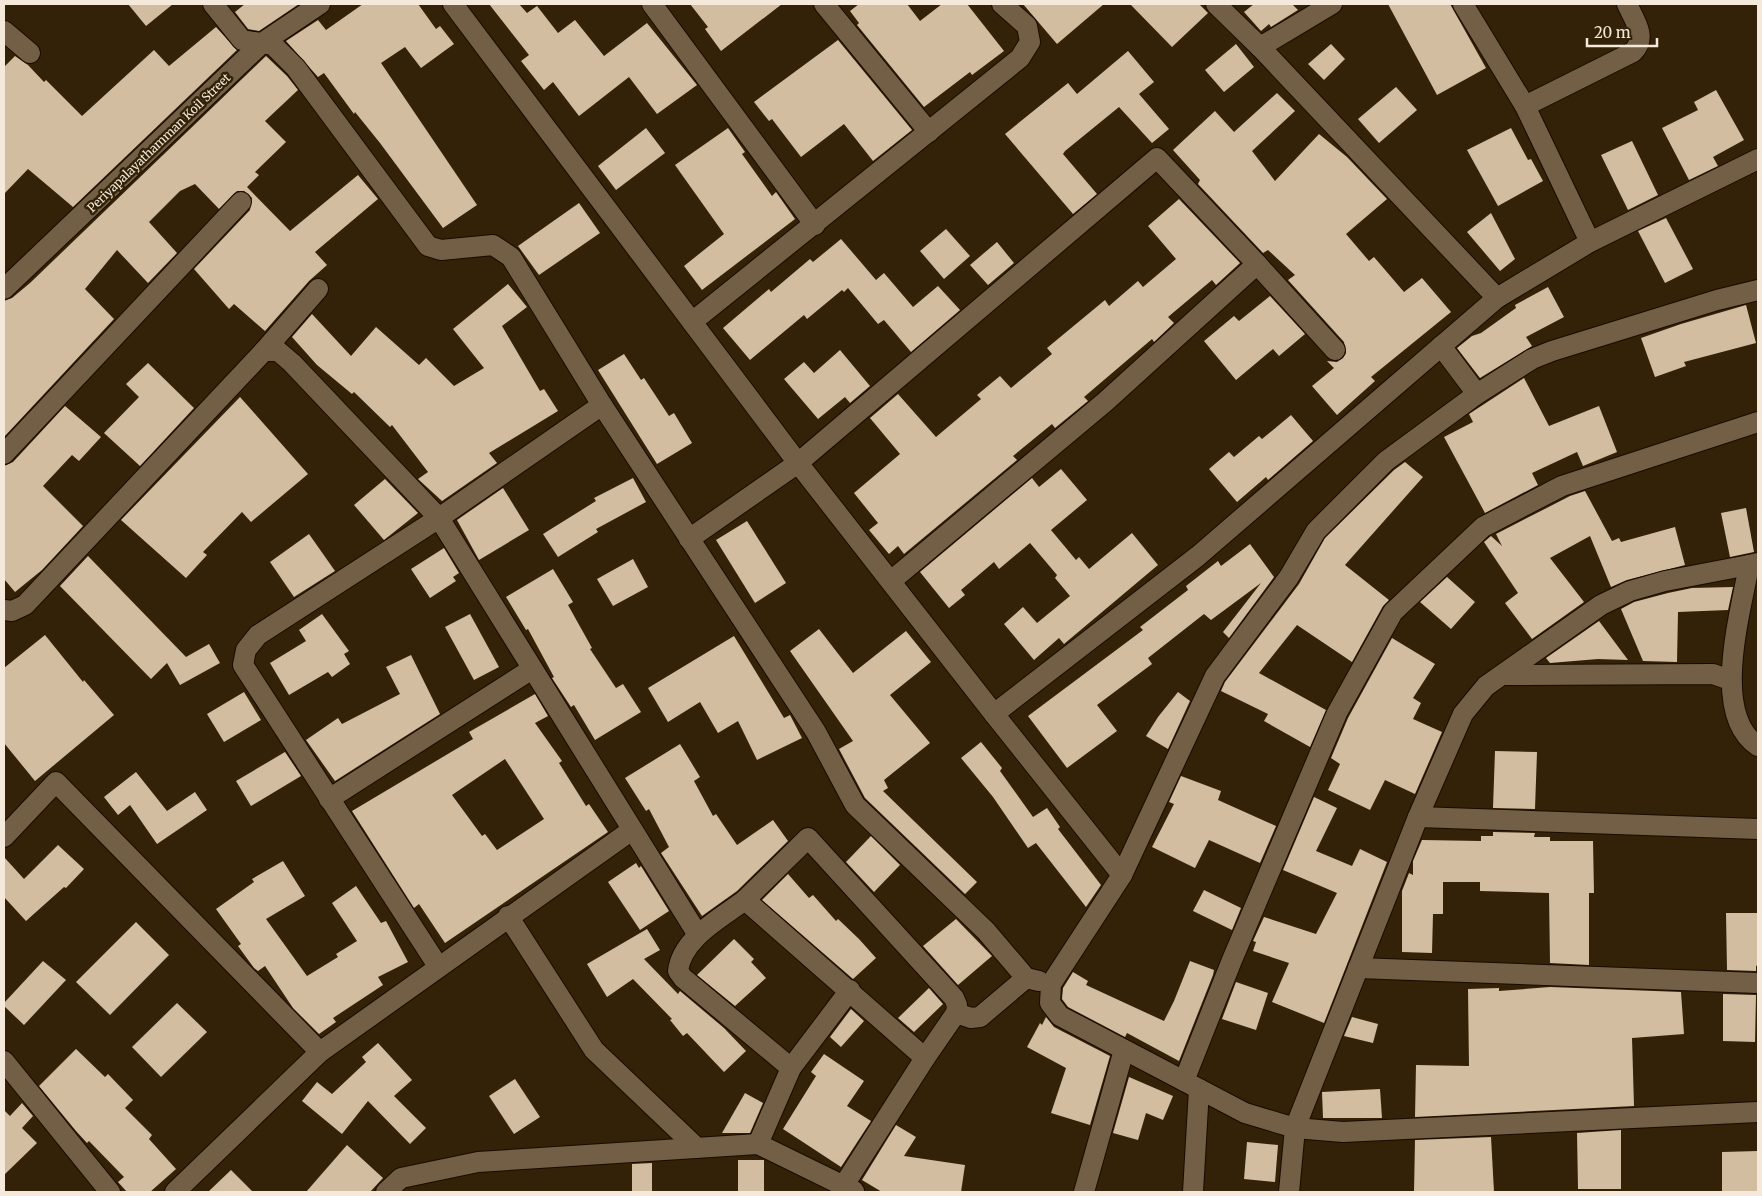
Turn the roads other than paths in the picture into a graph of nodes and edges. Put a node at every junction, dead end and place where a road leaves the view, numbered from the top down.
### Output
1 (212, 4) edge
2 (320, 4) edge
3 (454, 4) edge
4 (652, 4) edge
5 (824, 4) edge
6 (1002, 4) edge
7 (1216, 4) edge
8 (1332, 4) edge
9 (1463, 4) edge
10 (1627, 4) edge
11 (4, 31) edge
12 (262, 43) junction
13 (1260, 47) junction
14 (30, 53) dead end
15 (1525, 106) junction
16 (929, 132) junction
17 (1758, 159) edge
18 (241, 202) dead end
19 (815, 225) junction
20 (1590, 242) junction
21 (1257, 264) junction
22 (4, 289) edge
23 (318, 289) dead end
24 (1758, 290) edge
25 (1497, 298) junction
26 (692, 322) junction
27 (1441, 346) junction
28 (1335, 350) dead end
29 (264, 351) junction
30 (1477, 394) junction
31 (602, 405) junction
32 (1758, 422) edge
33 (4, 454) edge
34 (798, 463) junction
35 (439, 518) junction
36 (689, 539) junction
37 (1754, 564) edge
38 (891, 581) junction
39 (4, 610) edge
40 (532, 669) junction
41 (1502, 674) junction
42 (1730, 680) junction
43 (994, 714) junction
44 (1758, 746) edge
45 (330, 799) junction
46 (1418, 817) junction
47 (1758, 829) edge
48 (632, 830) junction
49 (4, 837) edge
50 (1122, 875) junction
51 (745, 900) junction
52 (508, 916) junction
53 (698, 935) junction
54 (438, 966) junction
55 (1358, 968) junction
56 (1026, 978) junction
57 (1758, 983) edge
58 (1051, 984) junction
59 (850, 990) junction
60 (956, 1013) junction
61 (1124, 1050) junction
62 (320, 1052) junction
63 (925, 1058) junction
64 (4, 1061) edge
65 (791, 1068) junction
66 (1192, 1085) junction
67 (1758, 1112) edge
68 (1295, 1128) junction
69 (758, 1144) junction
70 (697, 1148) junction
71 (850, 1189) edge
72 (110, 1192) edge
73 (175, 1192) edge
74 (386, 1192) edge
75 (1084, 1192) edge
76 (1193, 1192) edge
77 (1290, 1192) edge

1 - 12 street
2 - 12 street, Periyapalayathamman Koil Street
3 - 26 street
4 - 19 street
5 - 16 street
6 - 16 street
7 - 13 street
8 - 13 street
9 - 15 street
10 - 15 street
11 - 14 street
12 - 22 street, Periyapalayathamman Koil Street
12 - 31 street
13 - 25 street
15 - 20 street
16 - 19 street
17 - 20 street
18 - 33 street
19 - 26 street
20 - 25 street
21 - 28 street
21 - 34 street
21 - 38 street
23 - 29 street
24 - 30 street
25 - 27 street
26 - 34 street
27 - 30 street
27 - 43 street
29 - 35 street
29 - 39 street
30 - 50 street
31 - 35 street
31 - 36 street
32 - 66 street
34 - 36 street
34 - 38 street
35 - 40 street
35 - 45 street
36 - 56 street
37 - 41 street
37 - 42 street
38 - 43 street
40 - 45 street
40 - 48 street
41 - 42 street
41 - 46 street
42 - 44 street
43 - 50 street
45 - 54 street
46 - 47 street
46 - 55 street
48 - 52 street
48 - 53 street
49 - 62 street
50 - 58 street
51 - 53 street
51 - 59 street
51 - 60 street
52 - 54 street
52 - 70 street
53 - 65 street
54 - 62 street
55 - 57 street
55 - 68 street
56 - 58 street
56 - 60 street
58 - 61 street
59 - 63 street
59 - 65 street
60 - 63 street
61 - 66 street
61 - 75 street
62 - 73 street
63 - 71 street
64 - 72 street
65 - 69 street
66 - 68 street
66 - 76 street
67 - 68 street
68 - 77 street
69 - 70 street
69 - 71 street
70 - 74 street

